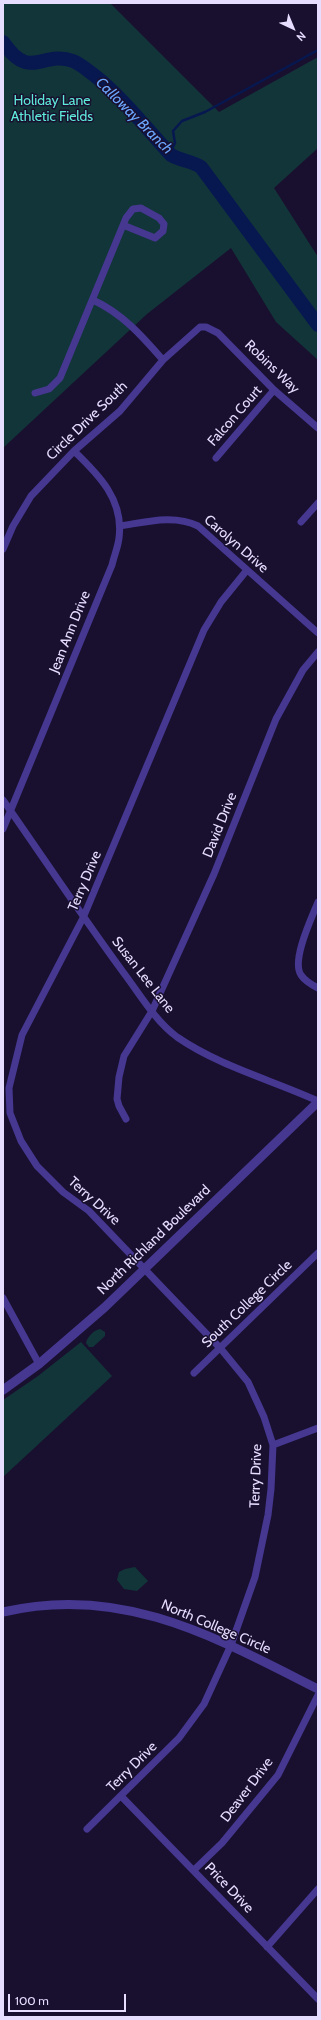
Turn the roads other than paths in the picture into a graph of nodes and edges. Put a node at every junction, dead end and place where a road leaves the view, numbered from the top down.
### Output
1 (123, 224) junction
2 (93, 300) junction
3 (206, 327) joint
4 (163, 360) junction
5 (274, 390) junction
6 (35, 393) dead end
7 (318, 428) edge
8 (74, 450) junction
9 (216, 458) dead end
10 (318, 503) edge
11 (301, 522) dead end
12 (120, 526) junction
13 (3, 549) edge
14 (247, 570) junction
15 (318, 633) edge
16 (318, 652) edge
17 (3, 800) edge
18 (11, 811) junction
19 (3, 829) edge
20 (318, 902) edge
21 (83, 918) junction
22 (318, 988) edge
23 (152, 1011) junction
24 (318, 1102) edge
25 (6, 1113) edge
26 (126, 1119) dead end
27 (318, 1253) edge
28 (144, 1268) junction
29 (3, 1298) edge
30 (221, 1348) junction
31 (39, 1364) junction
32 (194, 1373) dead end
33 (3, 1390) edge
34 (318, 1428) edge
35 (273, 1445) junction
36 (3, 1612) edge
37 (231, 1645) junction
38 (318, 1689) edge
39 (318, 1695) edge
40 (121, 1796) junction
41 (87, 1830) dead end
42 (194, 1870) junction
43 (318, 1889) edge
44 (267, 1946) junction
45 (318, 1999) edge

1 - 1 street
1 - 2 street
2 - 4 street
2 - 6 street
3 - 4 street, Circle Drive South
3 - 5 street, Robins Way
4 - 8 street, Circle Drive South
5 - 7 street, Robins Way
5 - 9 street, Falcon Court
8 - 12 street, Jean Ann Drive
8 - 13 street, Circle Drive South
10 - 11 street
12 - 14 street, Carolyn Drive
12 - 18 street, Jean Ann Drive
14 - 15 street, Carolyn Drive
14 - 21 street, Terry Drive
16 - 23 street, David Drive
17 - 18 street, Susan Lee Lane
18 - 19 street, Jean Ann Drive
18 - 21 street, Susan Lee Lane
20 - 22 street
21 - 23 street, Susan Lee Lane
21 - 25 street, Terry Drive
23 - 24 street, Susan Lee Lane
23 - 26 street, David Drive
24 - 28 street, North Richland Boulevard
25 - 28 street, Terry Drive
27 - 30 street, South College Circle
28 - 30 street, Terry Drive
28 - 31 street, North Richland Boulevard
29 - 31 street
30 - 32 street, South College Circle
30 - 35 street, Terry Drive
31 - 33 street, North Richland Boulevard
34 - 35 street
35 - 37 street, Terry Drive
36 - 37 street, North College Circle
37 - 38 street, North College Circle
37 - 40 street, Terry Drive
39 - 42 street, Deaver Drive
40 - 41 street, Terry Drive
40 - 42 street, Price Drive
42 - 44 street, Price Drive
43 - 44 street
44 - 45 street, Price Drive

